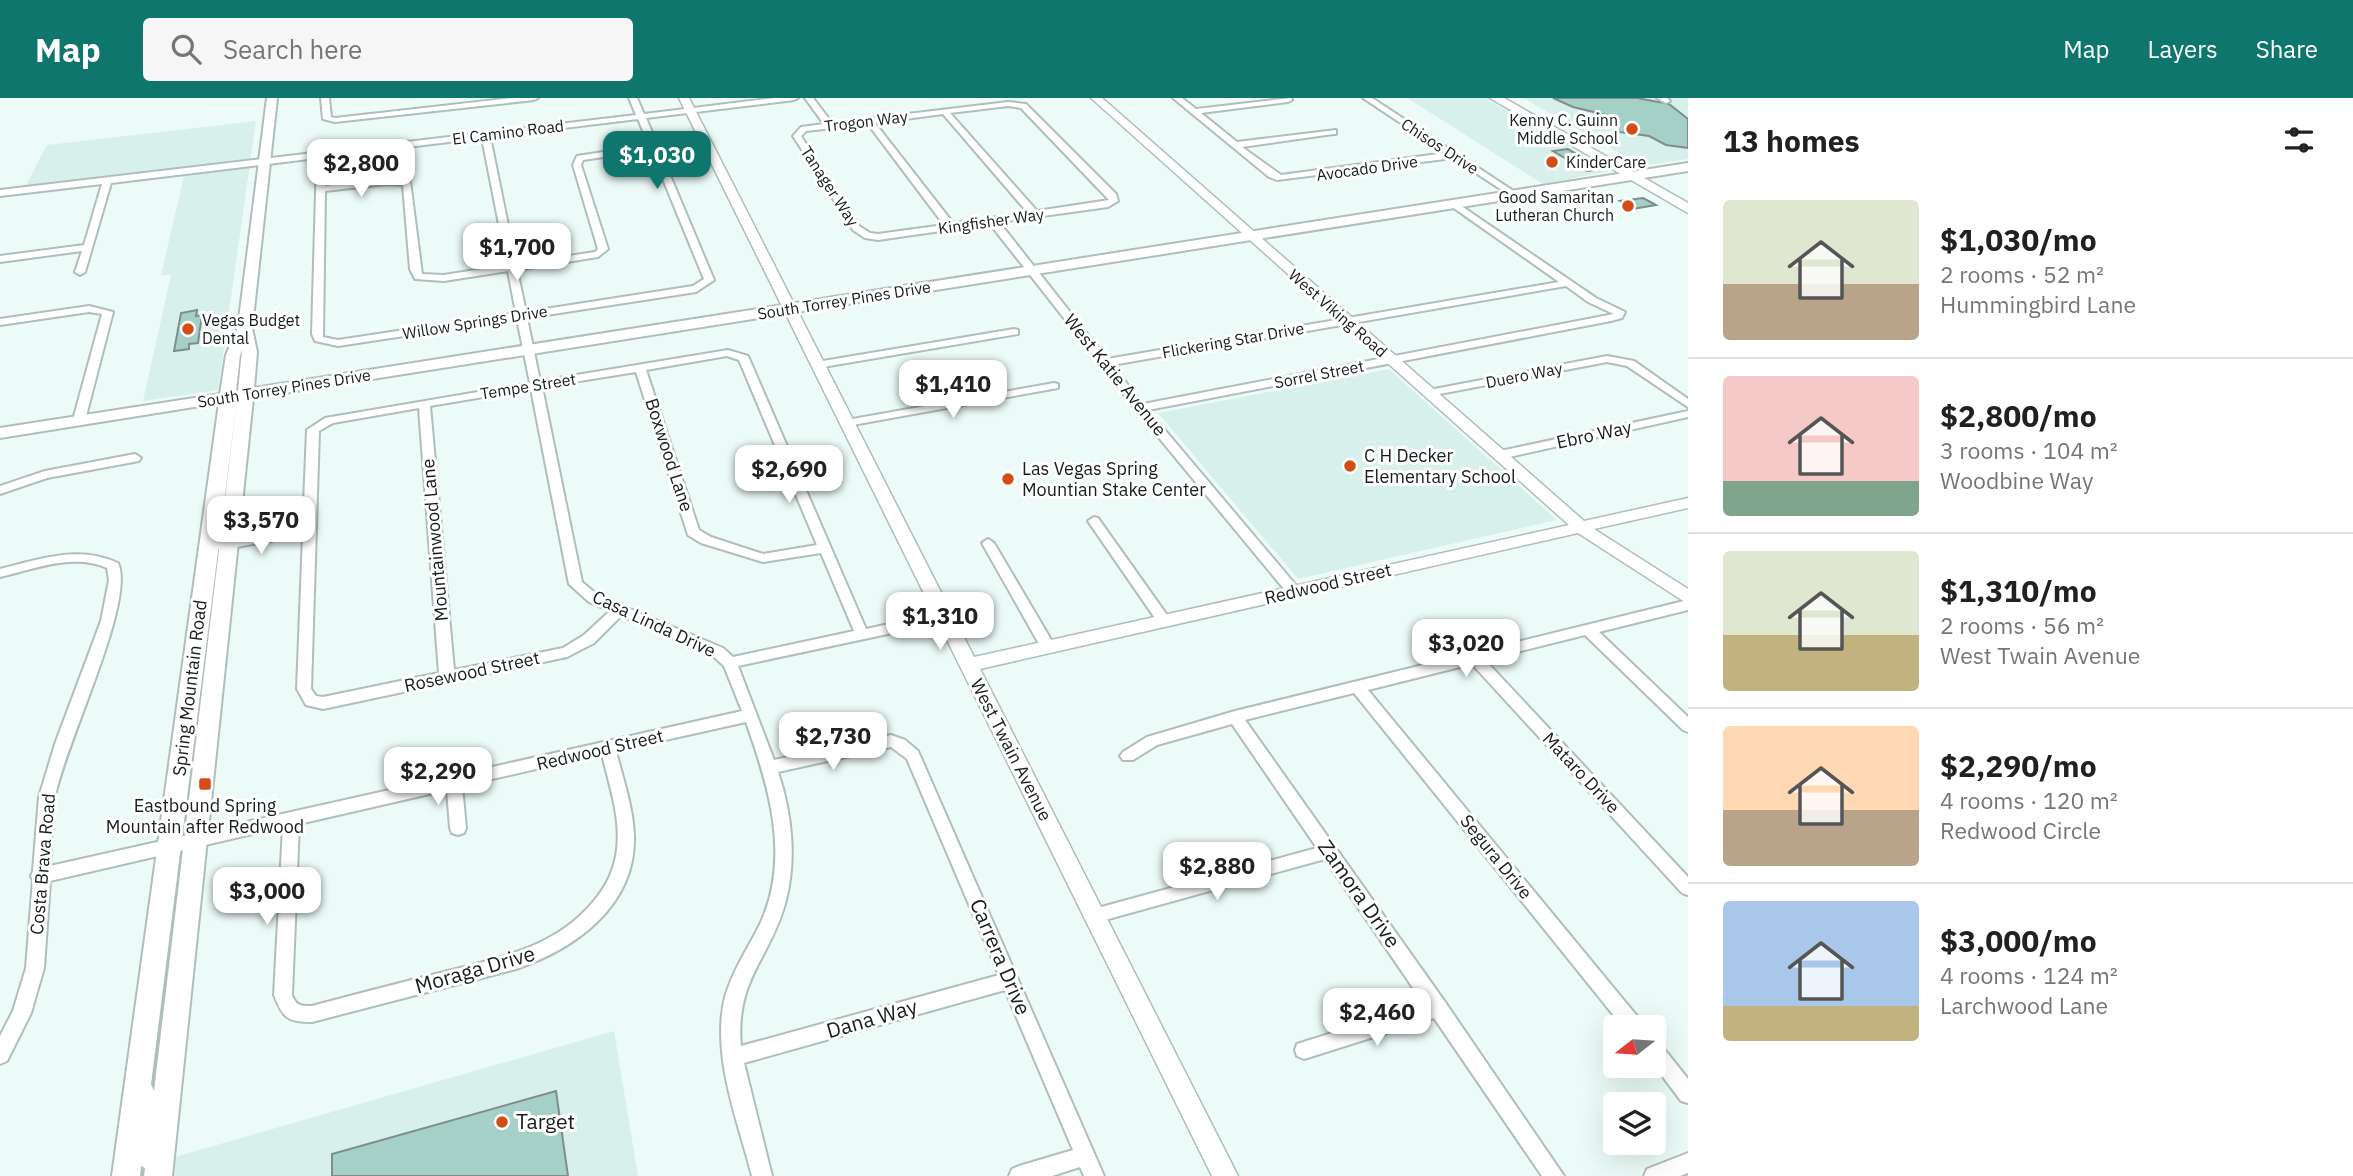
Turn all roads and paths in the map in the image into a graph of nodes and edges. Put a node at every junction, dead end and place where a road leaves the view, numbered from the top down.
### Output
1 (272, 98) edge
2 (325, 98) edge
3 (534, 98) edge
4 (633, 98) edge
5 (794, 98) edge
6 (809, 98) edge
7 (1096, 98) edge
8 (1177, 98) edge
9 (1367, 98) edge
10 (1496, 98) edge
11 (1503, 98) edge
12 (1510, 98) edge
13 (766, 100) edge
14 (1288, 100) dead end
15 (687, 104) edge
16 (944, 111) junction
17 (1194, 112) junction
18 (641, 116) junction
19 (1541, 116) junction
20 (870, 121) junction
21 (830, 126) junction
22 (798, 132) joint
23 (1333, 132) dead end
24 (485, 135) junction
25 (1235, 145) junction
26 (654, 147) junction
27 (321, 155) junction
28 (1454, 155) junction
29 (265, 161) junction
30 (1688, 167) edge
31 (1637, 175) junction
32 (108, 180) junction
33 (321, 189) junction
34 (0, 193) edge
35 (1514, 194) junction
36 (1688, 200) edge
37 (1114, 201) joint
38 (1454, 204) junction
39 (1688, 209) edge
40 (1035, 215) junction
41 (993, 221) junction
42 (951, 227) junction
43 (868, 236) joint
44 (1251, 236) junction
45 (88, 247) junction
46 (0, 259) edge
47 (513, 268) junction
48 (1032, 270) junction
49 (80, 272) dead end
50 (1569, 283) junction
51 (789, 308) junction
52 (522, 315) junction
53 (1348, 320) junction
54 (0, 322) edge
55 (1014, 332) dead end
56 (529, 349) junction
57 (1393, 360) junction
58 (1104, 362) junction
59 (817, 365) junction
60 (640, 367) junction
61 (534, 385) junction
62 (1054, 386) dead end
63 (1429, 393) junction
64 (236, 395) junction
65 (424, 404) junction
66 (1688, 404) edge
67 (1140, 408) junction
68 (1688, 414) edge
69 (79, 420) junction
70 (847, 423) junction
71 (0, 433) edge
72 (1500, 455) junction
73 (135, 458) dead end
74 (0, 490) edge
75 (1688, 503) edge
76 (1094, 521) dead end
77 (1581, 527) junction
78 (308, 530) junction
79 (988, 543) dead end
80 (218, 546) junction
81 (825, 548) junction
82 (0, 573) edge
83 (1294, 592) junction
84 (1688, 598) edge
85 (1688, 605) edge
86 (619, 610) junction
87 (944, 617) junction
88 (1164, 621) junction
89 (1588, 630) junction
90 (862, 635) junction
91 (1048, 648) junction
92 (1475, 658) junction
93 (730, 663) junction
94 (968, 665) junction
95 (447, 677) junction
96 (1358, 688) junction
97 (750, 715) junction
98 (1235, 717) junction
99 (1688, 726) edge
100 (608, 748) junction
101 (1128, 756) dead end
102 (767, 768) junction
103 (454, 783) junction
104 (291, 821) junction
105 (458, 828) dead end
106 (195, 842) junction
107 (169, 847) junction
108 (1329, 852) junction
109 (39, 876) junction
110 (1688, 888) edge
111 (1094, 916) junction
112 (1010, 981) junction
113 (1439, 1009) junction
114 (1624, 1015) edge
115 (1304, 1050) dead end
116 (0, 1055) edge
117 (734, 1057) junction
118 (1666, 1066) edge
119 (139, 1078) junction
120 (1688, 1094) edge
121 (1085, 1156) junction
122 (1688, 1163) edge
123 (126, 1176) edge
124 (156, 1176) edge
125 (762, 1176) edge
126 (1019, 1176) edge
127 (1094, 1176) edge
128 (1225, 1176) edge
129 (1554, 1176) edge
130 (1654, 1176) edge

1 - 29 main road, Spring Mountain Road
2 - 3 street
4 - 18 street
5 - 13 street, El Camino Road
6 - 21 street
7 - 44 street, West Viking Road
8 - 17 street
9 - 28 street, Chisos Drive
10 - 31 main road
11 - 19 main road
12 - 19 main road
13 - 15 street, El Camino Road
14 - 17 street
15 - 18 street, El Camino Road
15 - 51 street, West Twain Avenue
16 - 20 street, Trogon Way
16 - 37 street, Trogon Way
16 - 40 street
17 - 25 street
18 - 24 street, El Camino Road
18 - 26 street
19 - 31 main road
20 - 21 street, Trogon Way
20 - 42 street
21 - 22 street, Trogon Way
22 - 43 street, Tanager Way
23 - 25 street
24 - 27 street, El Camino Road
24 - 47 street, Casa Linda Drive
25 - 28 street, Avocado Drive
26 - 47 street
26 - 52 street, Willow Springs Drive
27 - 29 street, El Camino Road
27 - 33 street
28 - 35 street, Chisos Drive
29 - 32 street, El Camino Road
29 - 64 main road, Spring Mountain Road
30 - 31 main road, South Torrey Pines Drive
31 - 35 main road, South Torrey Pines Drive
31 - 36 main road
31 - 39 main road
32 - 34 street, El Camino Road
32 - 45 street
33 - 47 street
33 - 52 street, Willow Springs Drive
35 - 38 main road, South Torrey Pines Drive
37 - 40 street, Kingfisher Way
38 - 44 main road, South Torrey Pines Drive
38 - 50 street
40 - 41 street, Kingfisher Way
41 - 42 street, Kingfisher Way
41 - 48 street, West Katie Avenue
42 - 43 street, Kingfisher Way
44 - 48 main road, South Torrey Pines Drive
44 - 53 street, West Viking Road
45 - 46 street
45 - 49 street
47 - 52 street, Casa Linda Drive
48 - 51 main road, South Torrey Pines Drive
48 - 58 street, West Katie Avenue
50 - 53 street, Flickering Star Drive
50 - 57 street, Sorrel Street
51 - 56 main road, South Torrey Pines Drive
51 - 59 street, West Twain Avenue
52 - 56 street, Casa Linda Drive
53 - 57 street, West Viking Road
53 - 58 street, Flickering Star Drive
54 - 69 street
55 - 59 street
56 - 61 street, Casa Linda Drive
56 - 64 main road, South Torrey Pines Drive
57 - 63 street, West Viking Road
57 - 67 street, Sorrel Street
58 - 67 street, West Katie Avenue
59 - 70 street, West Twain Avenue
60 - 61 street, Tempe Street
60 - 81 street, Boxwood Lane
60 - 81 street, Tempe Street
61 - 65 street, Tempe Street
61 - 86 street, Casa Linda Drive
62 - 70 street
63 - 66 street, Duero Way
63 - 72 street, West Viking Road
64 - 69 main road, South Torrey Pines Drive
64 - 80 main road, Spring Mountain Road
65 - 78 street, Tempe Street
65 - 95 street, Mountainwood Lane
67 - 83 street, West Katie Avenue
68 - 72 street, Ebro Way
69 - 71 main road, South Torrey Pines Drive
70 - 87 street, West Twain Avenue
72 - 77 street, West Viking Road
73 - 74 street
75 - 77 street, Redwood Street
76 - 88 street
77 - 83 street, Redwood Street
77 - 84 street, West Viking Road
78 - 80 street
78 - 95 street, Rosewood Street
79 - 91 street
80 - 106 main road, Spring Mountain Road
80 - 107 main road, Spring Mountain Road
81 - 90 street
82 - 109 street, Costa Brava Road
83 - 88 street, Redwood Street
85 - 89 street
86 - 93 street, Casa Linda Drive
86 - 95 street, Rosewood Street
87 - 90 street
87 - 94 street, West Twain Avenue
88 - 91 street, Redwood Street
89 - 92 street
89 - 99 street
90 - 93 street
91 - 94 street, Redwood Street
92 - 96 street
92 - 110 street, Mataro Drive
93 - 97 street, Casa Linda Drive
94 - 111 street, West Twain Avenue
96 - 98 street
96 - 114 street, Segura Drive
97 - 100 street, Redwood Street
97 - 102 street, Casa Linda Drive
98 - 101 street
98 - 108 street, Zamora Drive
100 - 103 street, Redwood Street
100 - 104 street, Moraga Drive
102 - 112 street, Carrera Drive
102 - 117 street, Casa Linda Drive
103 - 104 street, Redwood Street
103 - 105 street
104 - 106 street, Redwood Street
106 - 107 street, Redwood Street
106 - 124 main road, Spring Mountain Road
107 - 109 street, Redwood Street
107 - 119 main road, Spring Mountain Road
108 - 111 street
108 - 113 street, Zamora Drive
109 - 116 street, Costa Brava Road
111 - 128 street, West Twain Avenue
112 - 117 street, Dana Way
112 - 121 street, Carrera Drive
113 - 115 street
113 - 129 street, Zamora Drive
117 - 125 street, Casa Linda Drive
118 - 120 street
119 - 123 main road, Spring Mountain Road
119 - 124 main road
121 - 126 street
121 - 127 street, Carrera Drive
122 - 130 street

